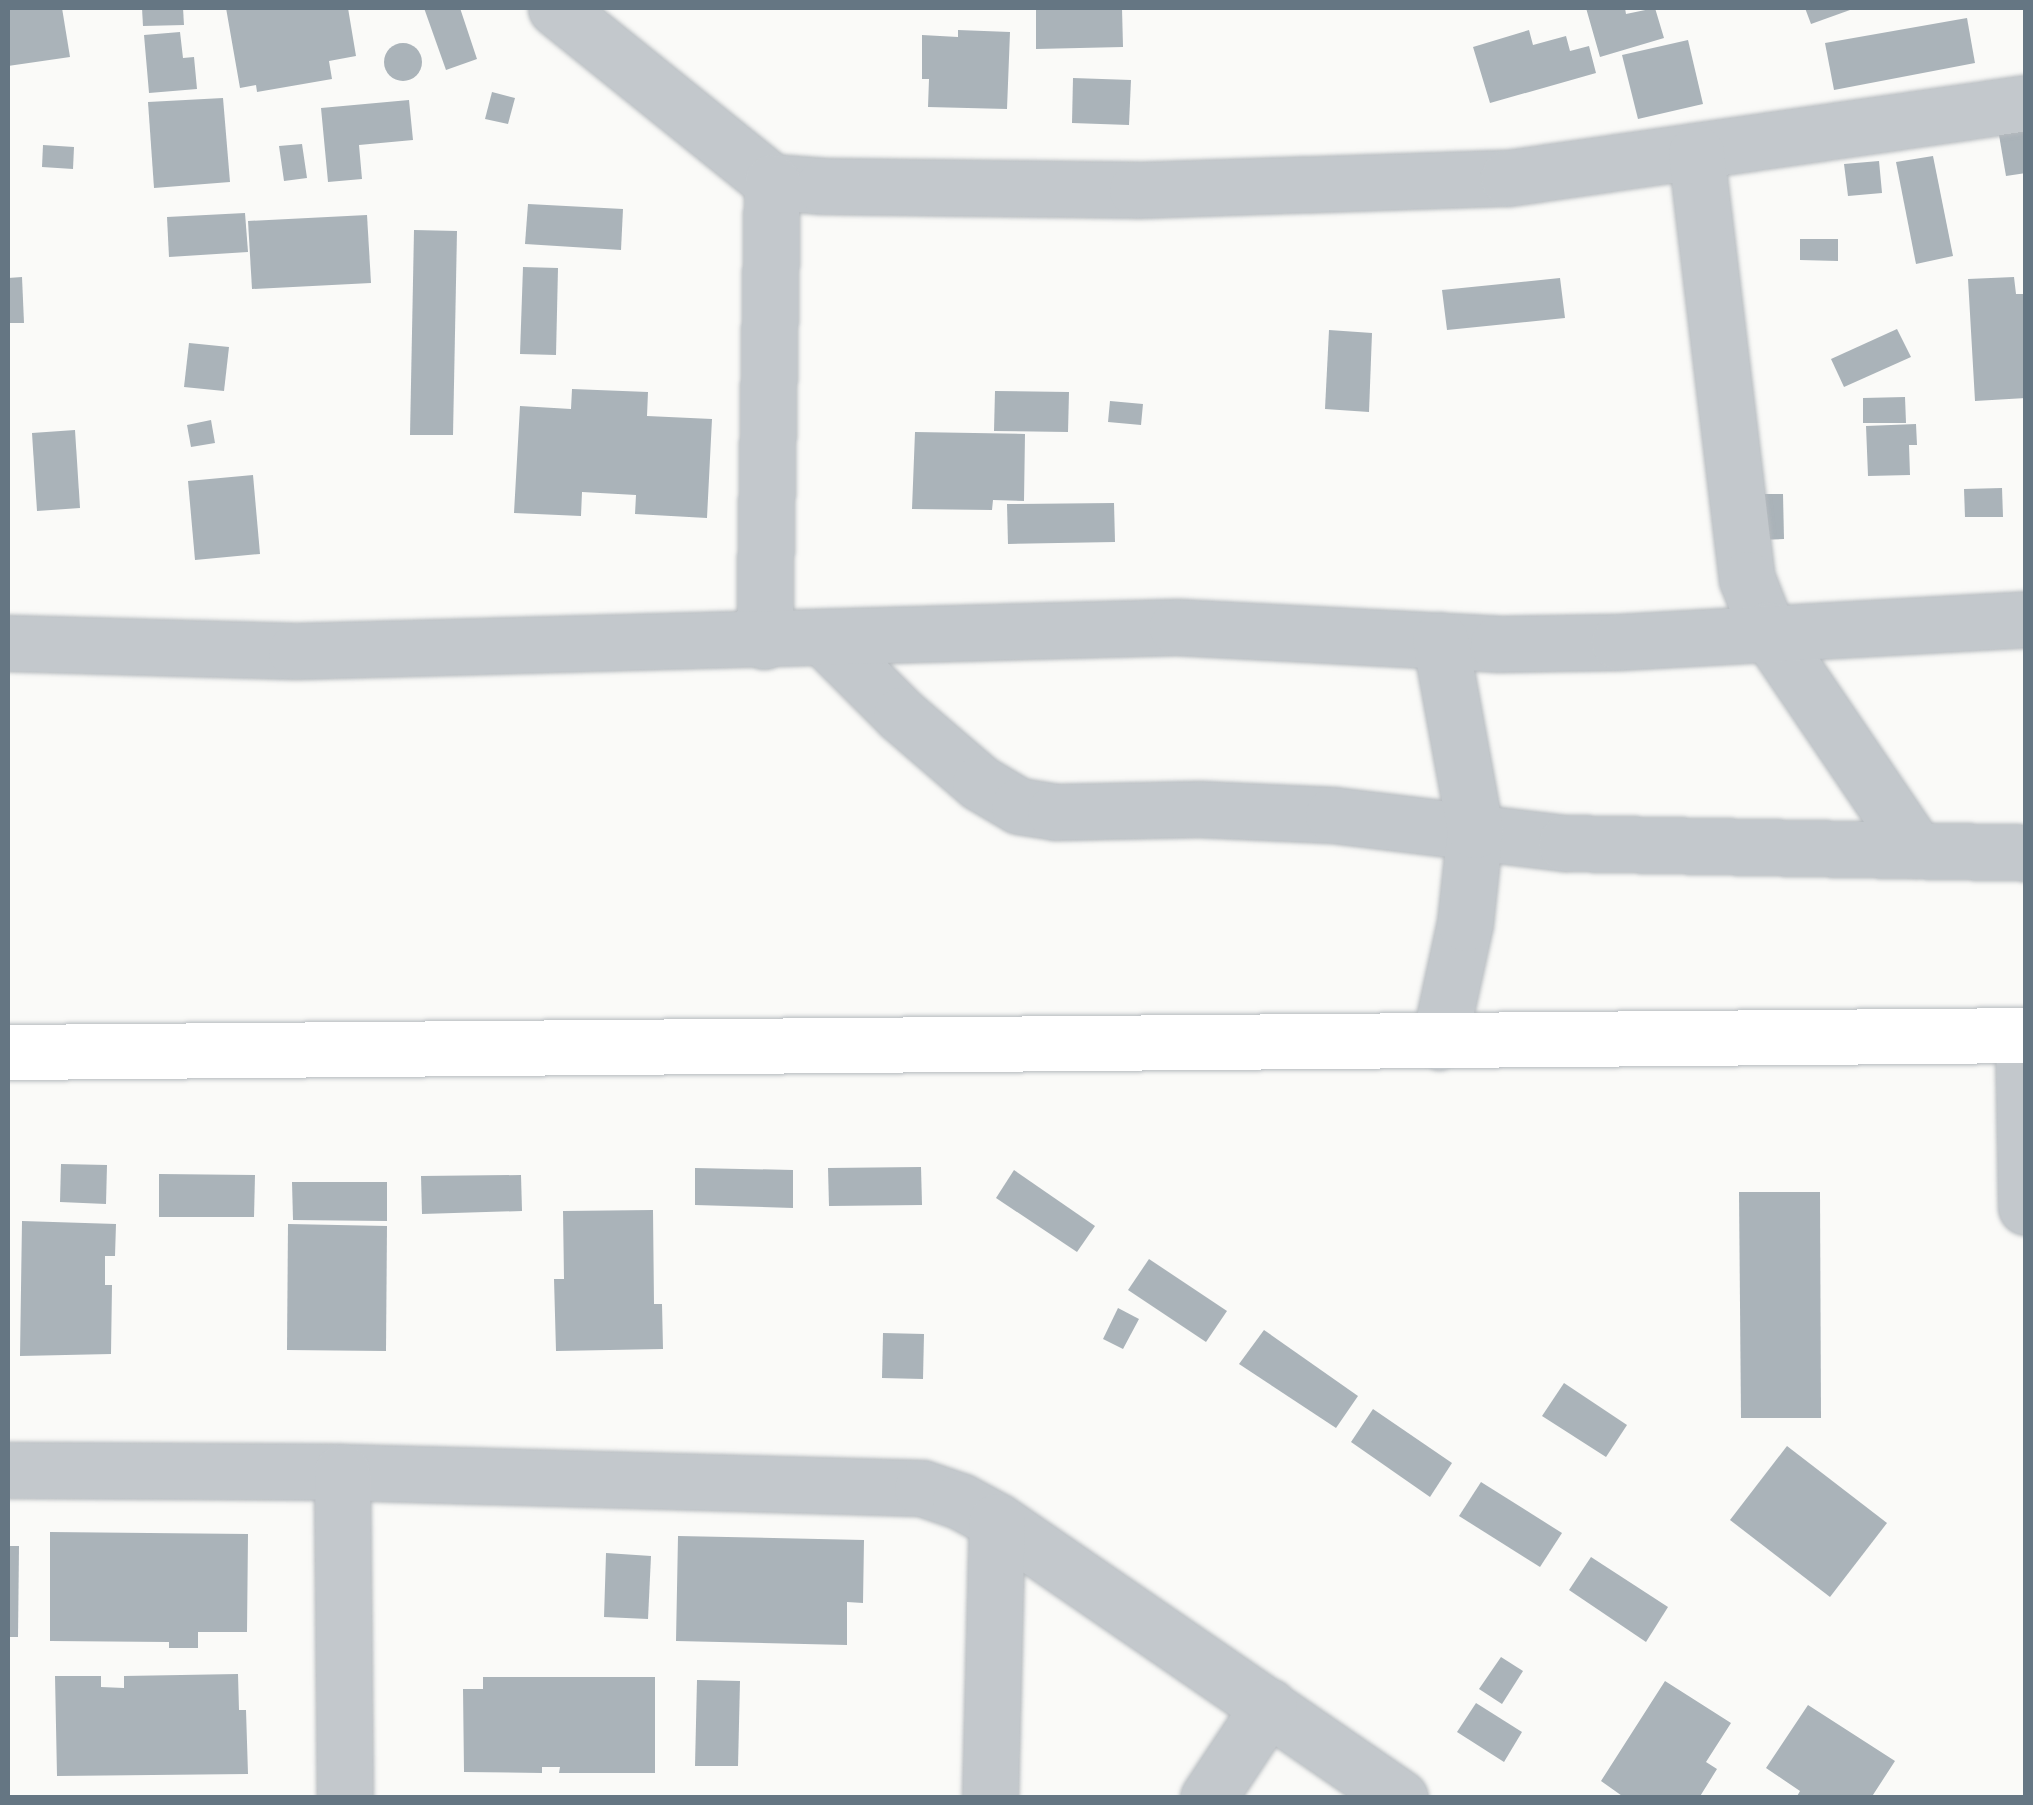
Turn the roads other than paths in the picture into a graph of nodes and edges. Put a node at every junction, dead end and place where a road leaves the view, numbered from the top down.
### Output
1 (556, 8) edge
2 (2026, 103) edge
3 (1696, 153) junction
4 (772, 182) junction
5 (2026, 619) edge
6 (1767, 630) junction
7 (825, 638) junction
8 (764, 640) junction
9 (1440, 640) junction
10 (8, 644) edge
11 (1474, 830) junction
12 (1916, 850) junction
13 (2026, 853) edge
14 (2024, 1035) edge
15 (1439, 1042) junction
16 (8, 1052) edge
17 (2026, 1208) edge
18 (8, 1470) edge
19 (342, 1472) junction
20 (997, 1521) junction
21 (1269, 1706) junction
22 (345, 1798) edge
23 (990, 1798) edge
24 (1208, 1798) edge
25 (1400, 1798) edge

1 - 4 street
2 - 3 street
3 - 4 street
3 - 6 street
4 - 8 street
5 - 6 street
6 - 9 street
6 - 12 street
7 - 8 street
7 - 9 street
7 - 11 street
8 - 10 street
9 - 11 street
11 - 12 street
11 - 15 street
12 - 13 street
14 - 15 main road
14 - 17 street
15 - 16 main road
18 - 19 street
19 - 20 street
19 - 22 street
20 - 21 street
20 - 23 street
21 - 24 street
21 - 25 street

